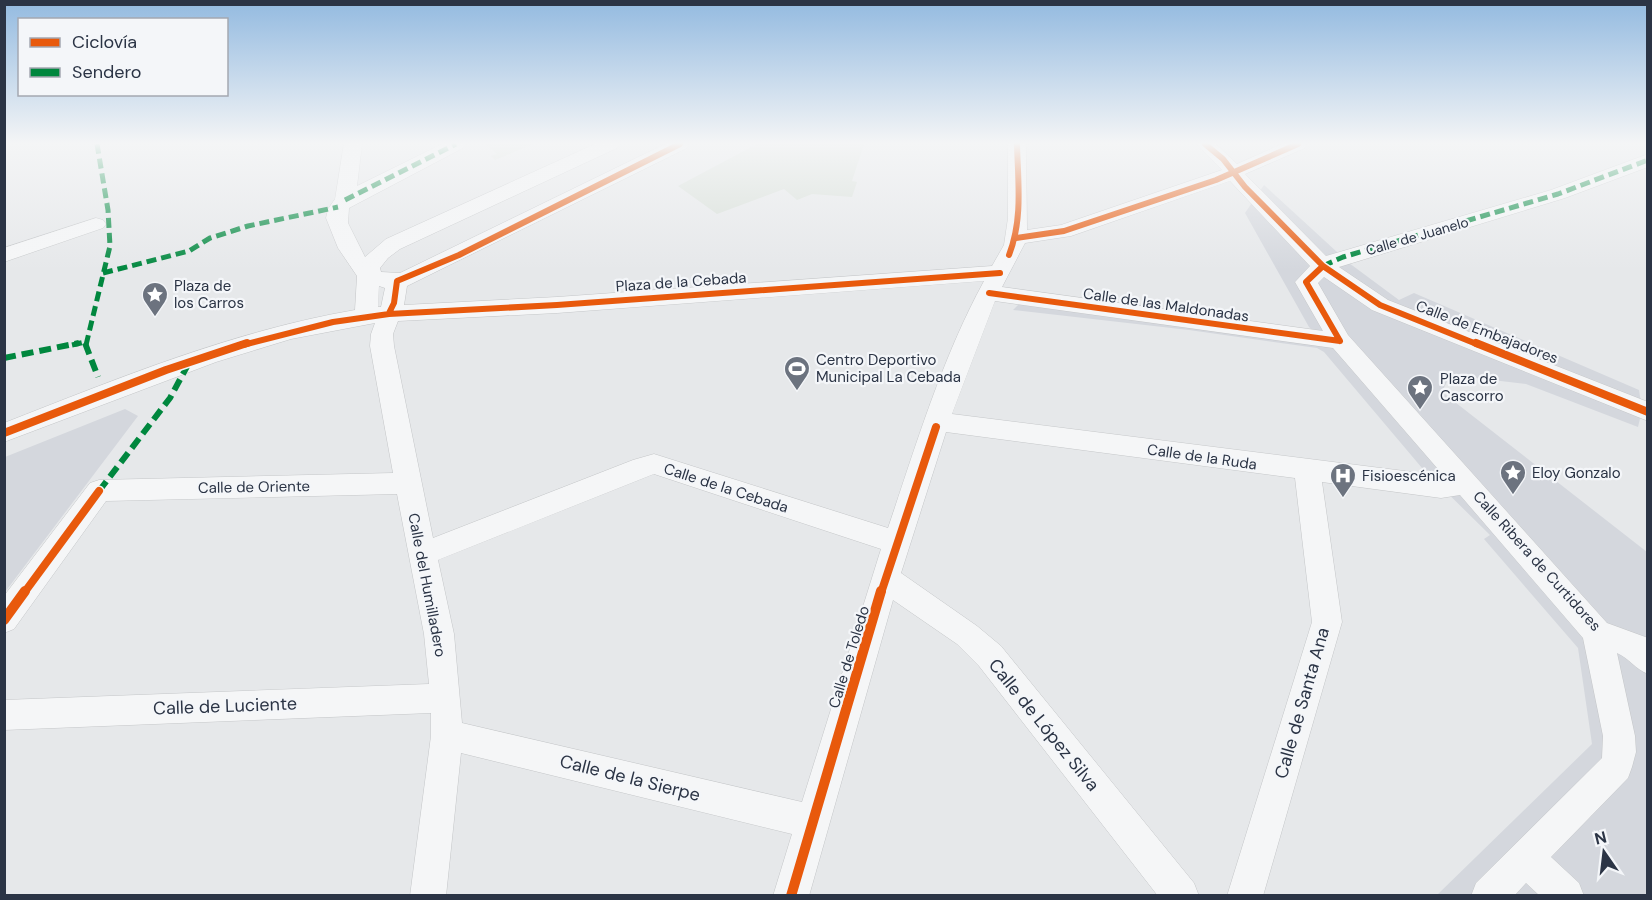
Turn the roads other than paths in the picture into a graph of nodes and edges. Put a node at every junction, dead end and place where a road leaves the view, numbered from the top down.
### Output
1 (347, 186) edge
2 (373, 186) edge
3 (519, 186) edge
4 (596, 186) edge
5 (1012, 186) edge
6 (1193, 186) edge
7 (1246, 186) edge
8 (1579, 186) edge
9 (345, 200) junction
10 (96, 225) dead end
11 (4, 255) edge
12 (1323, 266) junction
13 (1001, 269) junction
14 (367, 273) junction
15 (397, 281) junction
16 (377, 314) junction
17 (1340, 341) junction
18 (1646, 408) edge
19 (937, 421) junction
20 (4, 433) edge
21 (1307, 470) junction
22 (408, 483) junction
23 (1467, 483) junction
24 (898, 543) junction
25 (423, 555) junction
26 (885, 578) junction
27 (4, 620) edge
28 (1597, 632) junction
29 (1647, 660) edge
30 (446, 698) junction
31 (4, 715) edge
32 (447, 736) junction
33 (813, 822) junction
34 (1526, 858) junction
35 (428, 896) edge
36 (791, 896) edge
37 (1181, 896) edge
38 (1245, 896) edge
39 (1489, 896) edge
40 (1566, 896) edge

1 - 9 street
2 - 9 street
3 - 14 street
4 - 15 street
5 - 13 street, Calle de Toledo
6 - 13 street
7 - 12 street
8 - 12 street, Calle de Juanelo
9 - 14 street
10 - 11 street
12 - 17 street
12 - 18 street, Calle de Embajadores
13 - 16 street, Plaza de la Cebada
13 - 17 street, Calle de las Maldonadas
13 - 19 street, Calle de Toledo
14 - 15 street
14 - 16 street
15 - 16 street
16 - 20 street, Plaza de la Cebada
16 - 22 street, Calle del Humilladero
17 - 23 street, Calle Ribera de Curtidores
19 - 21 street, Calle de la Ruda
19 - 24 street, Calle de Toledo
21 - 23 street, Calle de la Ruda
21 - 38 street, Calle de Santa Ana
22 - 25 street, Calle del Humilladero
22 - 27 street, Calle de Oriente
23 - 28 street, Calle Ribera de Curtidores
24 - 25 street, Calle de la Cebada
24 - 26 street, Calle de Toledo
25 - 30 street, Calle del Humilladero
26 - 33 street, Calle de Toledo
26 - 37 street, Calle de López Silva
28 - 29 street, Calle Ribera de Curtidores
28 - 34 street
30 - 31 street, Calle de Luciente
30 - 32 street, Calle del Humilladero
32 - 33 street, Calle de la Sierpe
32 - 35 street, Calle del Humilladero
33 - 36 street, Calle de Toledo
34 - 39 street
34 - 40 street

